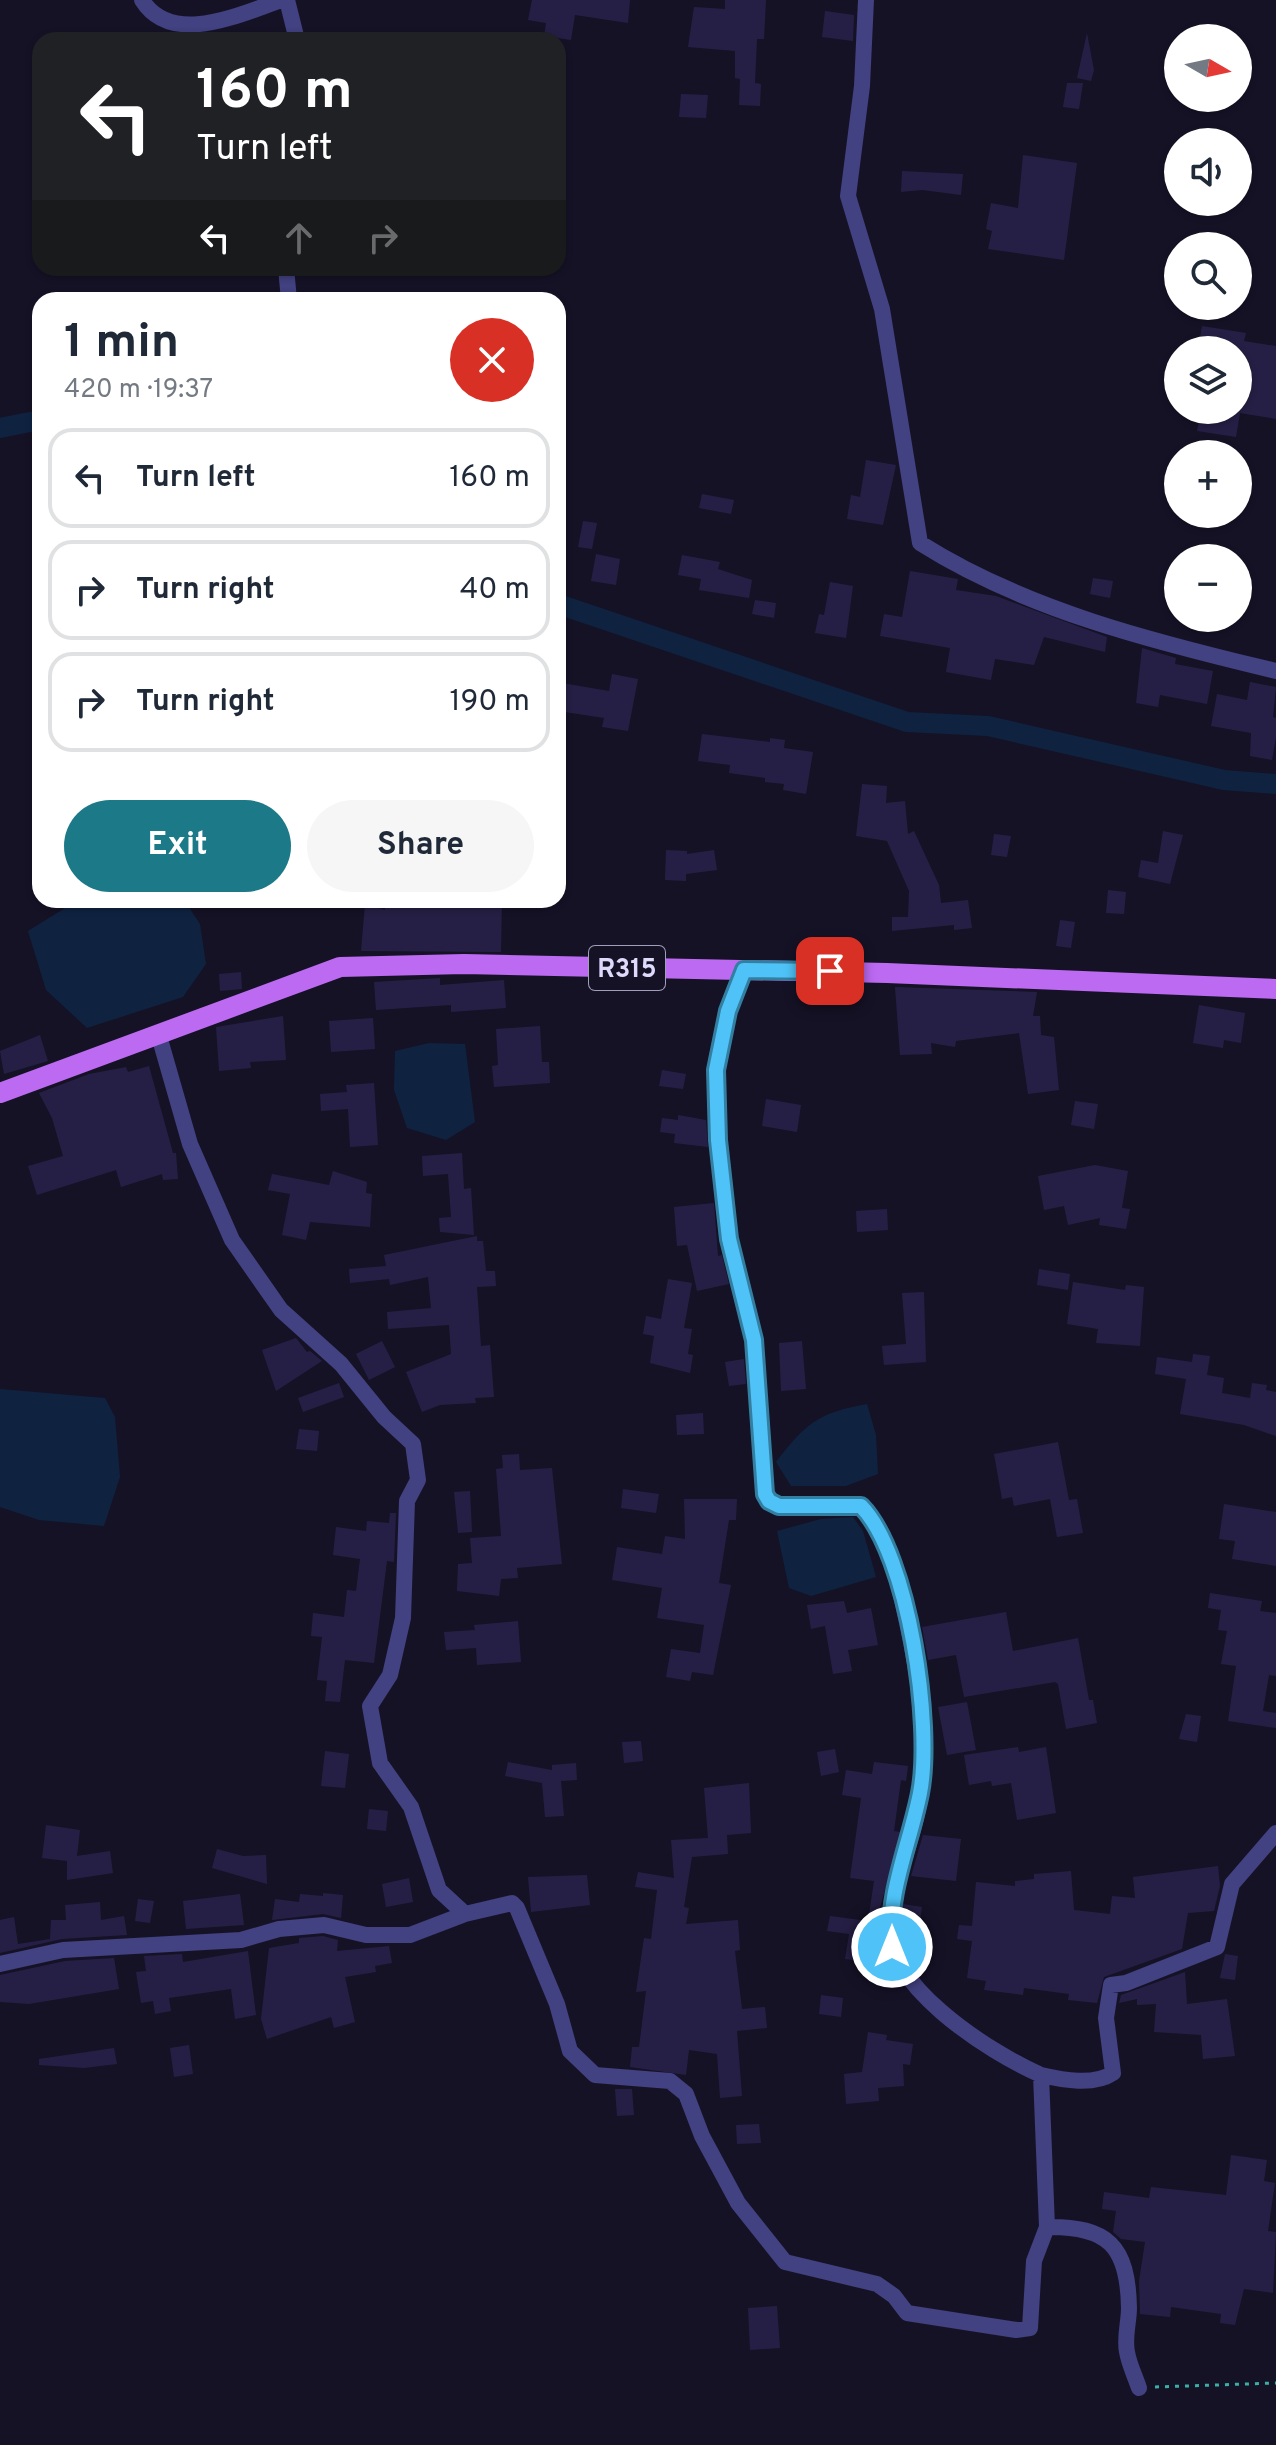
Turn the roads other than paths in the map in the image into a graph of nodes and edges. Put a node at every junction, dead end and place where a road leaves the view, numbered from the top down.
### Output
1 (142, 0) edge
2 (285, 0) edge
3 (866, 0) edge
4 (295, 32) edge
5 (1276, 671) edge
6 (744, 970) junction
7 (1276, 989) edge
8 (159, 1036) junction
9 (0, 1093) edge
10 (1276, 1833) edge
11 (465, 1914) junction
12 (0, 1964) edge
13 (1041, 2075) junction
14 (1047, 2227) junction
15 (1139, 2388) road end

1 - 2 street
2 - 4 street
3 - 5 street
6 - 7 main road, R315
6 - 8 main road, R315
6 - 13 street
8 - 9 main road, R315
8 - 11 street
10 - 13 street
11 - 12 street
11 - 14 street
13 - 14 street
14 - 15 street

